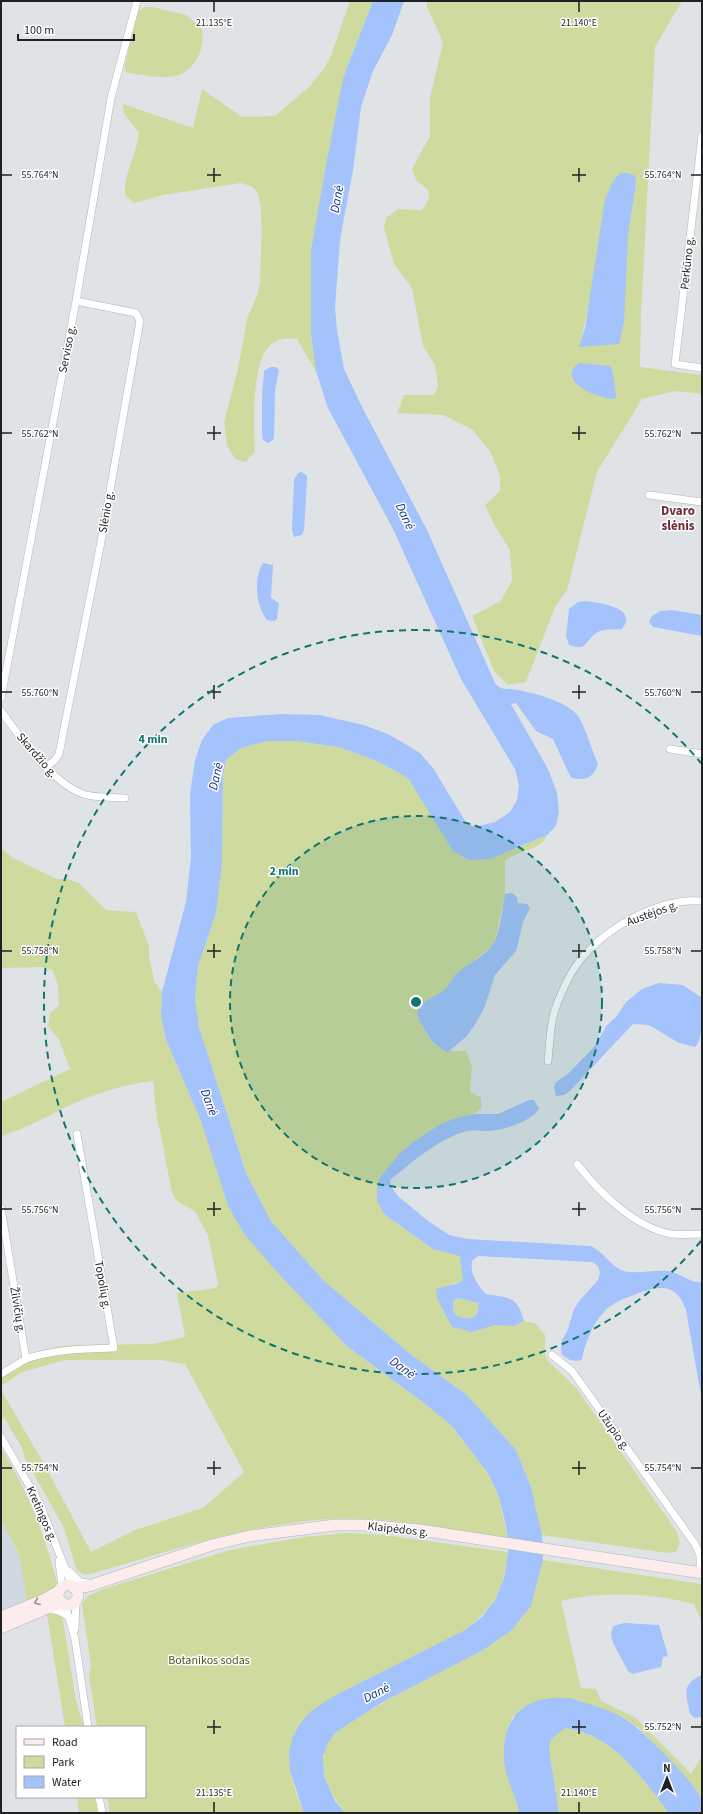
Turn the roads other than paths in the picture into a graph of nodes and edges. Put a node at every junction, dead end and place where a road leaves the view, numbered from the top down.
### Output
1 (137, 1) edge
2 (702, 136) edge
3 (76, 301) junction
4 (702, 368) edge
5 (649, 495) dead end
6 (702, 502) edge
7 (1, 698) edge
8 (1, 711) edge
9 (670, 749) dead end
10 (702, 754) edge
11 (46, 767) junction
12 (126, 798) dead end
13 (702, 902) edge
14 (548, 1061) dead end
15 (77, 1134) dead end
16 (577, 1164) dead end
17 (1, 1208) edge
18 (702, 1234) edge
19 (552, 1355) dead end
20 (26, 1359) junction
21 (1, 1374) edge
22 (1, 1437) edge
23 (58, 1551) junction
24 (64, 1565) junction
25 (701, 1572) edge
26 (94, 1585) junction
27 (68, 1594) junction
28 (48, 1608) junction
29 (1, 1617) edge
30 (69, 1617) junction
31 (1, 1628) edge
32 (75, 1639) junction
33 (88, 1726) edge
34 (99, 1798) edge
35 (102, 1813) edge

1 - 3 street, Serviso g.
2 - 4 street, Perkūno g.
3 - 7 street, Serviso g.
3 - 11 street, Slėnio g.
5 - 6 street
8 - 11 street, Skardžio g.
9 - 10 street
11 - 12 street, Skardžio g.
13 - 14 street, Austėjos g.
15 - 20 street, Topolių g.
16 - 18 street
17 - 20 street, Žilvičių g.
19 - 25 street, Užupio g.
20 - 21 street
22 - 23 street, Kretingos g.
23 - 24 street, Kretingos g.
23 - 27 street, Kretingos g.
24 - 26 street, Klaipėdos g.
24 - 27 street, Kretingos g.
25 - 26 main road, Klaipėdos g.
26 - 27 main road
27 - 28 main road
27 -> 29 main road
27 - 30 street, Kretingos g.
27 - 32 street, Kretingos g.
28 - 30 street
28 - 31 main road
30 - 32 street, Kretingos g.
32 - 33 street, Kretingos g.
34 - 35 street

